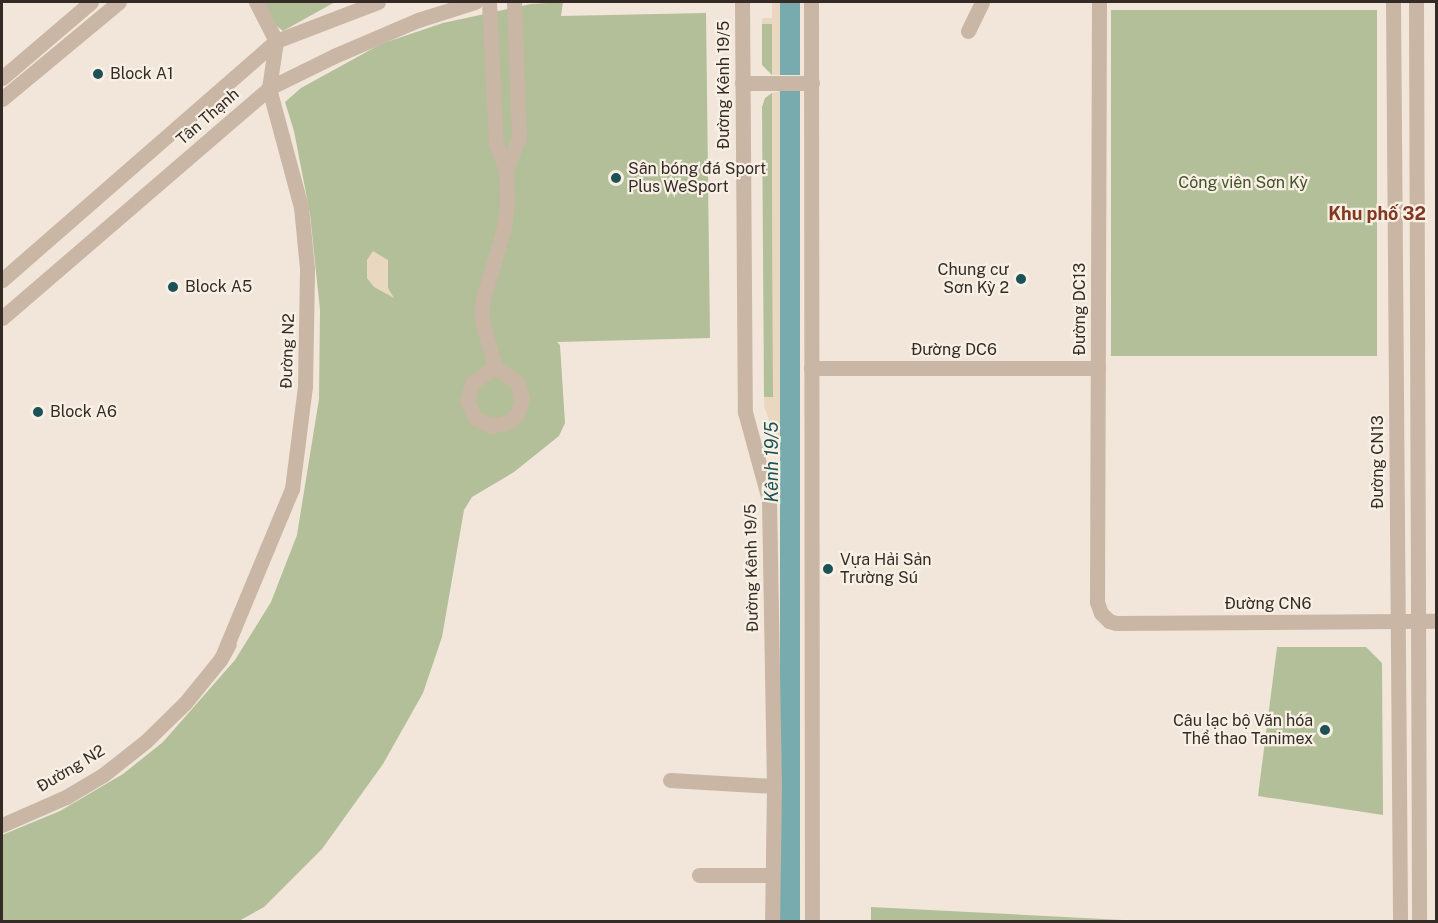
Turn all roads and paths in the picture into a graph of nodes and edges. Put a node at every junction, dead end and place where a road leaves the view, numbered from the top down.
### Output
1 (91, 2) edge
2 (119, 2) edge
3 (256, 2) edge
4 (378, 2) edge
5 (475, 2) edge
6 (489, 2) edge
7 (514, 2) edge
8 (742, 2) edge
9 (811, 2) edge
10 (982, 2) edge
11 (1099, 2) edge
12 (1393, 2) edge
13 (1416, 2) edge
14 (429, 8) edge
15 (968, 31) dead end
16 (276, 41) junction
17 (2, 78) edge
18 (742, 83) junction
19 (806, 83) junction
20 (269, 88) junction
21 (2, 99) edge
22 (506, 170) junction
23 (2, 280) edge
24 (2, 318) edge
25 (495, 367) dead end
26 (811, 368) junction
27 (1098, 368) junction
28 (1102, 616) joint
29 (1398, 621) junction
30 (1418, 621) junction
31 (1437, 621) edge
32 (670, 780) dead end
33 (774, 786) junction
34 (2, 825) edge
35 (699, 875) dead end
36 (772, 875) junction
37 (772, 921) edge
38 (812, 921) edge
39 (1400, 921) edge
40 (1419, 921) edge

1 - 17 street
2 - 21 street
3 - 16 street
4 - 16 street, Tân Thạnh
5 - 14 street, Tân Thạnh
6 - 22 street
7 - 22 street
8 - 18 street, Đường Kênh 19/5
9 - 19 street
10 - 15 street
11 - 27 street, Đường DC13
12 - 29 street, Đường CN13
13 - 30 street
14 - 20 street, Tân Thạnh
16 - 20 street, Đường N2
16 - 23 street, Tân Thạnh
18 - 19 street
18 - 33 street, Đường Kênh 19/5
19 - 26 street
20 - 24 street, Tân Thạnh
20 - 34 street, Đường N2
22 - 25 street
26 - 27 street, Đường DC6
26 - 38 street
27 - 28 street, Đường DC13
28 - 29 street, Đường CN6
29 - 30 street, Đường CN6
29 - 39 street, Đường CN13
30 - 31 street, Đường CN6
30 - 40 street
32 - 33 street
33 - 36 street, Đường Kênh 19/5
35 - 36 street
36 - 37 street, Đường Kênh 19/5

